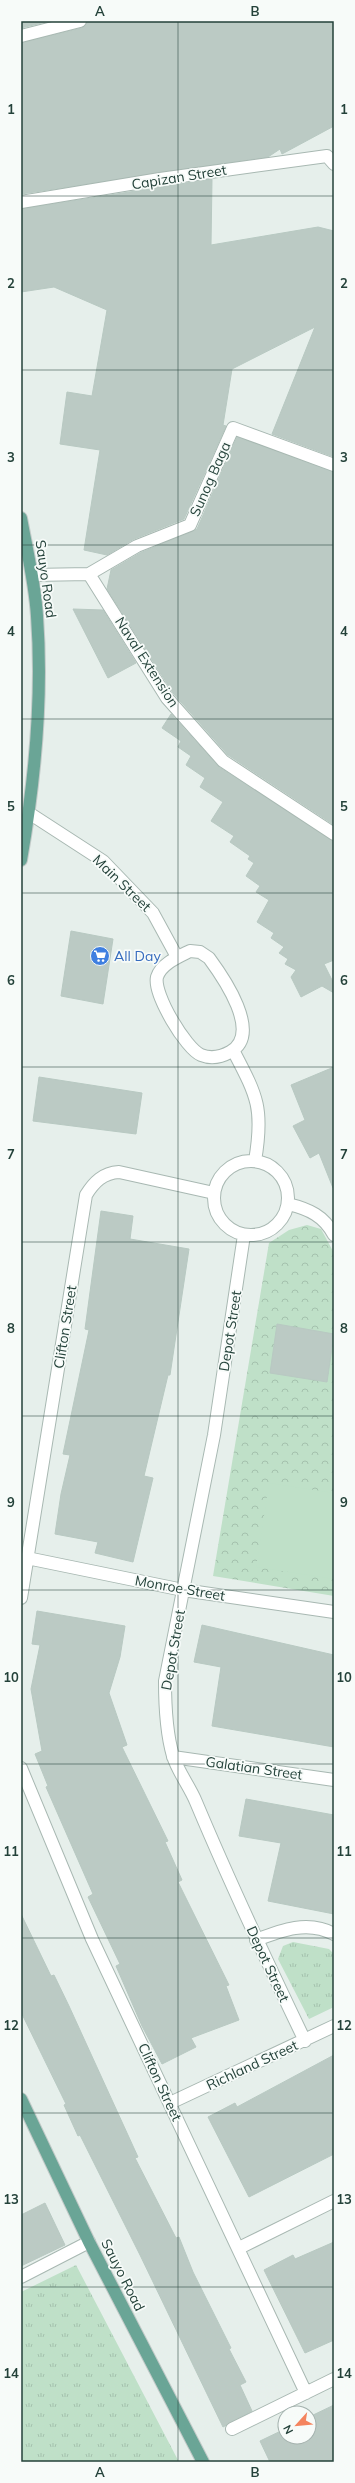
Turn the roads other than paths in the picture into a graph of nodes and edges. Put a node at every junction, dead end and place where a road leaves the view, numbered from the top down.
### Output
1 (80, 21) edge
2 (21, 36) edge
3 (334, 164) edge
4 (21, 202) edge
5 (334, 465) edge
6 (21, 518) edge
7 (89, 574) junction
8 (32, 575) junction
9 (29, 813) junction
10 (334, 834) edge
11 (21, 860) edge
12 (177, 957) junction
13 (233, 1050) junction
14 (255, 1161) junction
15 (214, 1192) junction
16 (288, 1204) junction
17 (244, 1235) junction
18 (334, 1235) edge
19 (27, 1558) junction
20 (183, 1590) junction
21 (21, 1598) edge
22 (334, 1612) edge
23 (173, 1757) junction
24 (21, 1768) edge
25 (334, 1780) edge
26 (334, 1934) edge
27 (256, 1940) junction
28 (334, 2026) edge
29 (305, 2041) junction
30 (21, 2099) edge
31 (170, 2103) junction
32 (334, 2201) edge
33 (89, 2242) junction
34 (239, 2248) junction
35 (21, 2277) edge
36 (334, 2379) edge
37 (306, 2393) junction
38 (232, 2429) dead end
39 (203, 2462) edge

1 - 2 street
3 - 4 street, Capizan Street
5 - 7 street, Sunog Baga
6 - 8 main road, Sauyo Road
7 - 8 street
7 - 10 street, Naval Extension
8 - 9 main road, Sauyo Road
9 - 11 main road, Sauyo Road
9 - 12 street, Main Street
12 - 13 street
12 - 13 street
13 - 14 street
14 - 15 street
14 - 16 street
15 - 17 street
15 - 19 street, Clifton Street
16 - 17 street
16 - 18 street
17 - 20 street, Depot Street
19 - 20 street, Monroe Street
19 - 21 street, Clifton Street
20 - 22 street, Monroe Street
20 - 23 street, Depot Street
23 - 25 street, Galatian Street
23 - 27 street, Depot Street
24 - 31 street, Clifton Street
26 - 27 street
27 - 29 street, Depot Street
28 - 29 street, Richland Street
29 - 31 street, Richland Street
30 - 33 main road, Sauyo Road
31 - 34 street, Clifton Street
32 - 34 street
33 - 35 street
33 - 39 main road, Sauyo Road
34 - 37 street, Clifton Street
36 - 37 street
37 - 38 street

